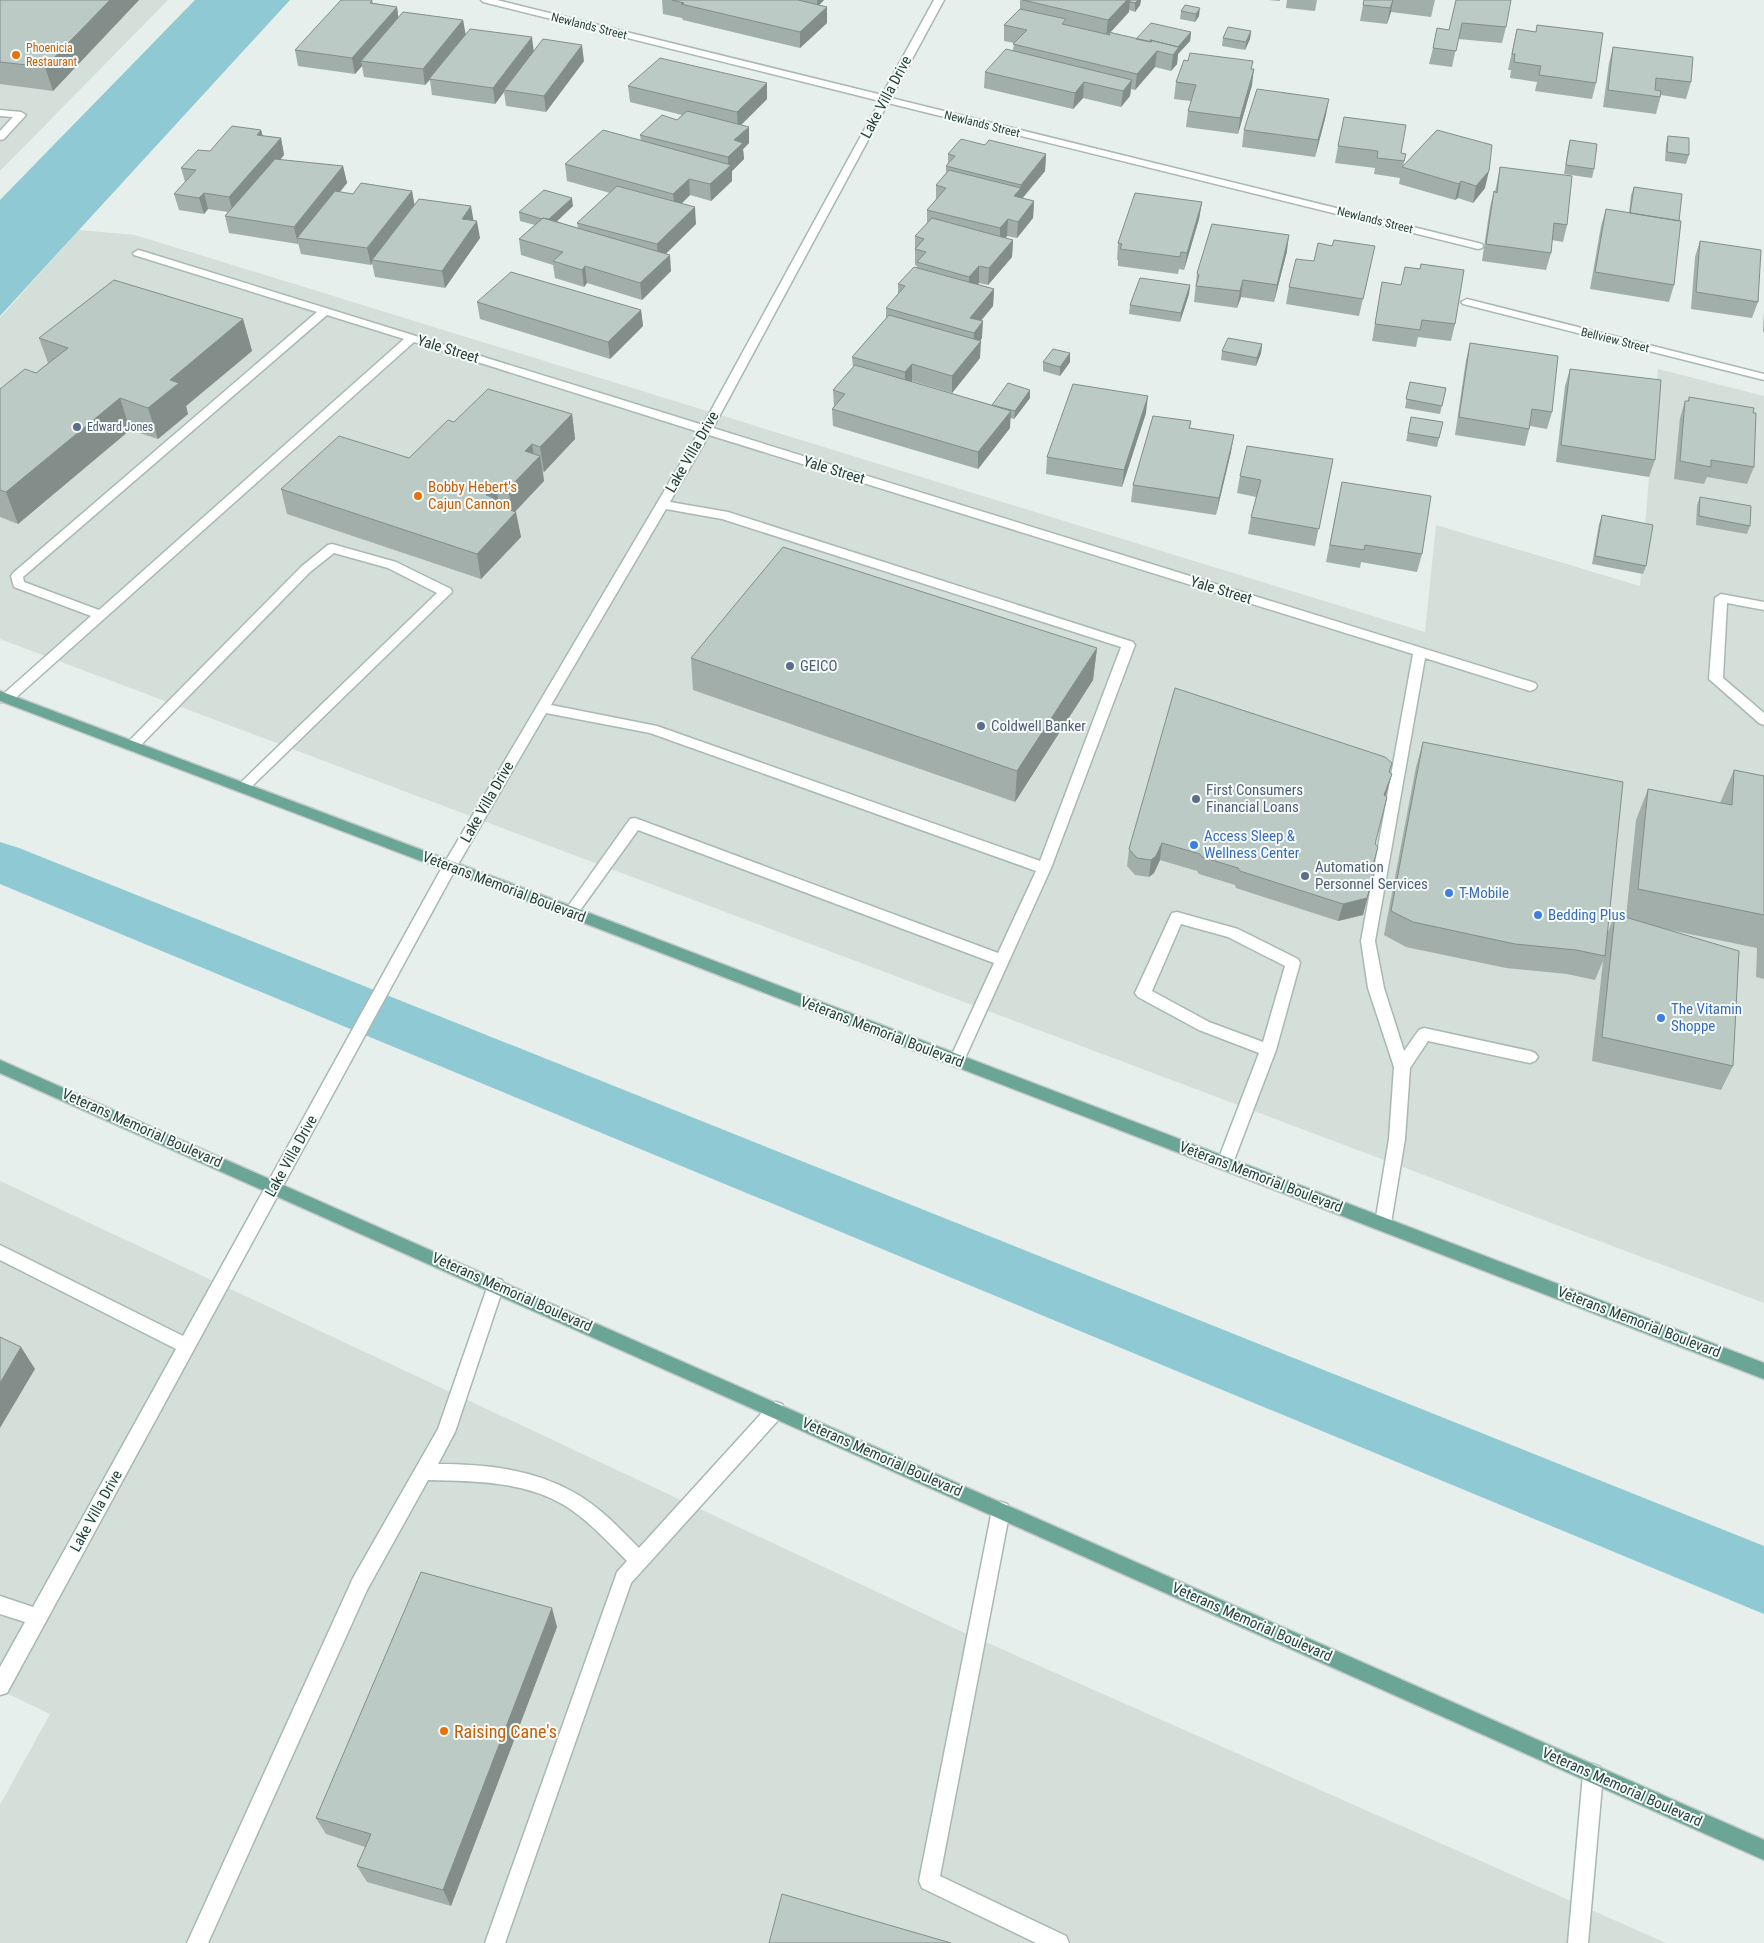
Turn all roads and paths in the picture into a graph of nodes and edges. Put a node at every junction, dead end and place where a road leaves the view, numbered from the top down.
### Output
1 (486, 0) edge
2 (938, 0) edge
3 (884, 100) junction
4 (0, 113) edge
5 (0, 138) edge
6 (1478, 246) dead end
7 (138, 253) dead end
8 (1467, 302) dead end
9 (325, 311) junction
10 (412, 338) junction
11 (1764, 377) edge
12 (706, 430) junction
13 (662, 505) junction
14 (1764, 606) edge
15 (101, 615) junction
16 (1420, 652) junction
17 (1530, 686) dead end
18 (3, 698) edge
19 (543, 708) junction
20 (1764, 720) edge
21 (132, 746) junction
22 (242, 788) junction
23 (450, 866) junction
24 (1044, 868) junction
25 (571, 912) junction
26 (1002, 960) junction
27 (1268, 1050) junction
28 (1530, 1057) dead end
29 (957, 1061) junction
30 (0, 1066) edge
31 (1402, 1068) junction
32 (1225, 1164) junction
33 (275, 1187) junction
34 (1383, 1223) junction
35 (0, 1252) edge
36 (496, 1284) junction
37 (188, 1346) junction
38 (1764, 1371) edge
39 (776, 1410) junction
40 (423, 1472) junction
41 (1001, 1510) junction
42 (640, 1561) junction
43 (0, 1605) edge
44 (36, 1617) junction
45 (0, 1686) edge
46 (1593, 1774) junction
47 (1764, 1850) edge
48 (197, 1943) edge
49 (495, 1943) edge
50 (1059, 1943) edge
51 (1578, 1943) edge

1 - 3 street, Newlands Street
2 - 3 street, Lake Villa Drive
3 - 6 street, Newlands Street
3 - 12 street, Lake Villa Drive
4 - 5 street
7 - 9 street, Yale Street
8 - 11 street, Bellview Street
9 - 10 street, Yale Street
9 - 15 street
10 - 12 street, Yale Street
10 - 15 street
12 - 13 street, Lake Villa Drive
12 - 16 street, Yale Street
13 - 19 street, Lake Villa Drive
13 - 24 street
14 - 20 street
15 - 18 street
16 - 17 street, Yale Street
16 - 31 street
18 - 21 main road, Veterans Memorial Boulevard
19 - 23 street, Lake Villa Drive
19 - 24 street
21 - 22 main road, Veterans Memorial Boulevard
21 - 22 street
22 - 23 main road, Veterans Memorial Boulevard
23 - 25 main road, Veterans Memorial Boulevard
23 - 33 street, Lake Villa Drive
24 - 26 street
25 - 26 street
25 - 29 main road, Veterans Memorial Boulevard
26 - 29 street
27 - 27 street
27 - 32 street
28 - 31 street
29 - 32 main road, Veterans Memorial Boulevard
30 - 33 main road, Veterans Memorial Boulevard
31 - 34 street
32 - 34 main road, Veterans Memorial Boulevard
33 - 36 main road, Veterans Memorial Boulevard
33 - 37 street, Lake Villa Drive
34 - 38 main road, Veterans Memorial Boulevard
35 - 37 street
36 - 39 main road, Veterans Memorial Boulevard
36 - 40 street
37 - 44 street, Lake Villa Drive
39 - 41 main road, Veterans Memorial Boulevard
39 - 42 street
40 - 42 street
40 - 48 street
41 - 46 main road, Veterans Memorial Boulevard
41 - 50 street
42 - 49 street
43 - 44 street
44 - 45 street, Lake Villa Drive
46 - 47 main road, Veterans Memorial Boulevard
46 - 51 street

